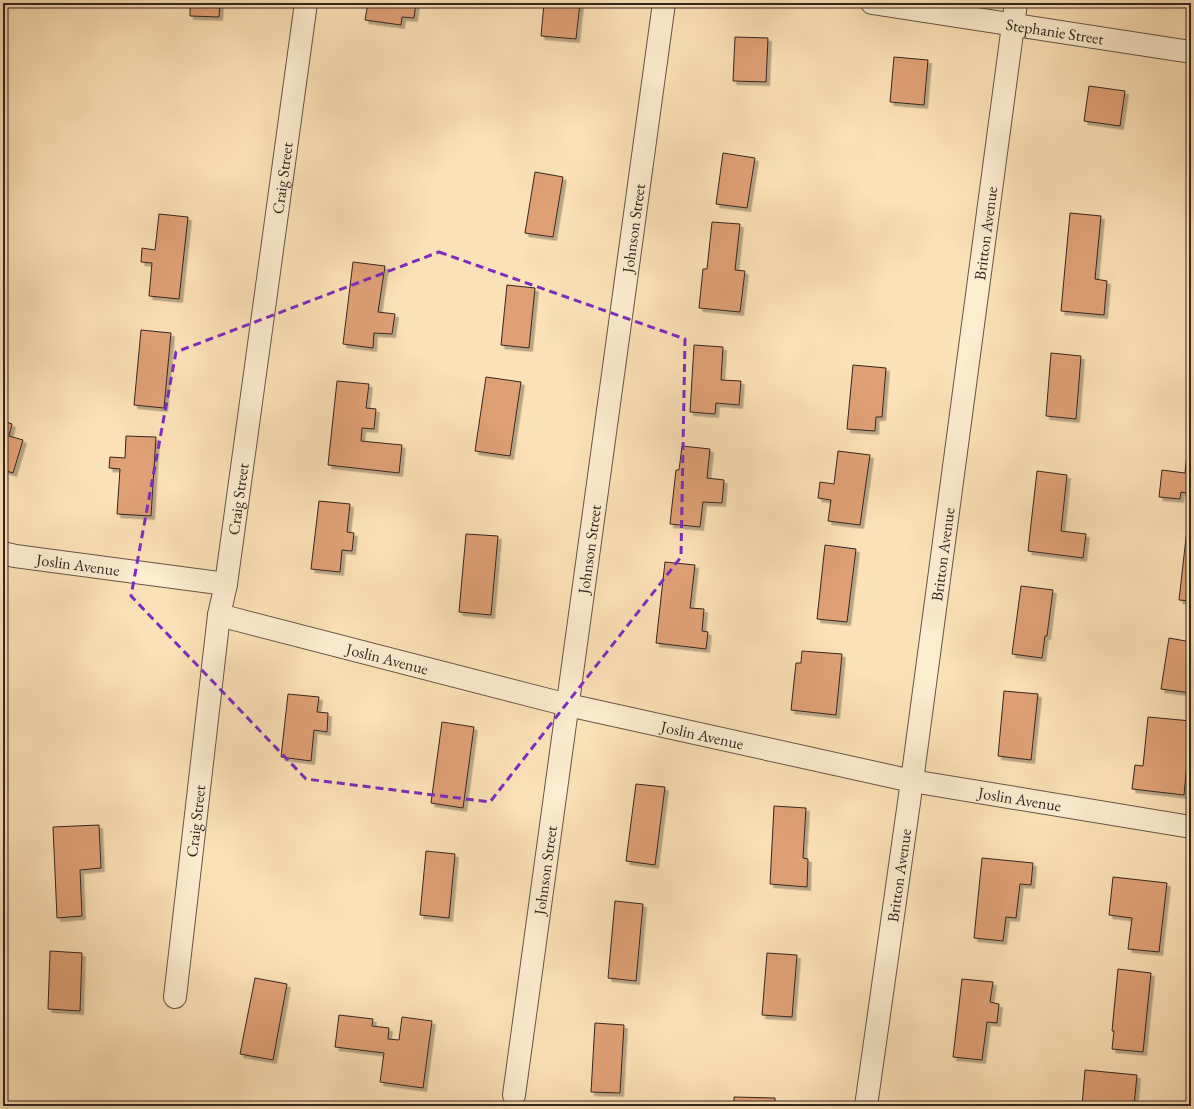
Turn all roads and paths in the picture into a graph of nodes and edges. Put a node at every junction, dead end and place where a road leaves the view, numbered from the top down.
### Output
1 (306, 3) edge
2 (664, 3) edge
3 (872, 3) edge
4 (1016, 3) edge
5 (1013, 25) junction
6 (1191, 52) edge
7 (3, 553) edge
8 (226, 584) junction
9 (219, 615) junction
10 (568, 705) junction
11 (912, 781) junction
12 (1191, 827) edge
13 (175, 997) dead end
14 (514, 1095) dead end
15 (866, 1106) edge

1 - 8 street, Craig Street
2 - 10 street, Johnson Street
3 - 5 street, Stephanie Street
4 - 5 street, Britton Avenue
5 - 6 street, Stephanie Street
5 - 11 street, Britton Avenue
7 - 8 street, Joslin Avenue
8 - 9 street, Craig Street
9 - 10 street, Joslin Avenue
9 - 13 street, Craig Street
10 - 11 street, Joslin Avenue
10 - 14 street, Johnson Street
11 - 12 street, Joslin Avenue
11 - 15 street, Britton Avenue

